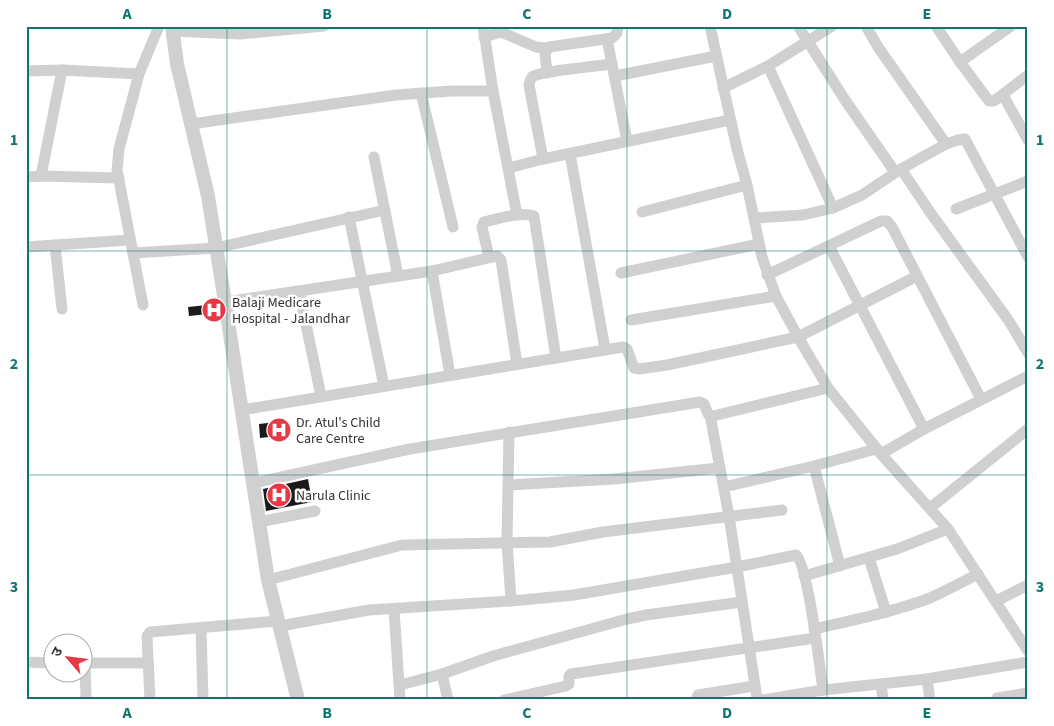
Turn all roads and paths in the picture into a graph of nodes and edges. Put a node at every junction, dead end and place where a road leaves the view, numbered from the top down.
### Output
1 (324, 26) edge
2 (618, 26) edge
3 (710, 26) edge
4 (798, 26) edge
5 (832, 26) edge
6 (866, 26) edge
7 (936, 26) edge
8 (1011, 26) edge
9 (168, 28) edge
10 (257, 29) edge
11 (483, 31) edge
12 (607, 39) junction
13 (806, 42) junction
14 (546, 48) junction
15 (716, 56) junction
16 (960, 62) junction
17 (768, 66) junction
18 (62, 70) junction
19 (613, 70) junction
20 (26, 71) edge
21 (547, 72) junction
22 (139, 74) junction
23 (1028, 75) edge
24 (723, 88) junction
25 (493, 91) junction
26 (421, 93) junction
27 (1003, 95) junction
28 (730, 120) junction
29 (191, 124) junction
30 (1028, 140) edge
31 (627, 141) junction
32 (946, 144) junction
33 (570, 154) junction
34 (374, 157) dead end
35 (542, 160) junction
36 (509, 168) junction
37 (898, 170) junction
38 (41, 176) junction
39 (26, 177) edge
40 (119, 178) junction
41 (1028, 181) edge
42 (747, 186) junction
43 (993, 195) junction
44 (833, 208) junction
45 (956, 209) dead end
46 (385, 210) junction
47 (642, 212) dead end
48 (517, 215) junction
49 (349, 218) junction
50 (754, 218) junction
51 (453, 227) dead end
52 (130, 240) junction
53 (759, 244) junction
54 (55, 245) junction
55 (829, 246) junction
56 (26, 247) edge
57 (216, 248) junction
58 (133, 253) junction
59 (489, 257) junction
60 (1028, 257) edge
61 (432, 271) junction
62 (621, 273) dead end
63 (767, 275) junction
64 (398, 276) junction
65 (916, 276) junction
66 (363, 280) junction
67 (299, 291) junction
68 (776, 296) junction
69 (225, 302) junction
70 (859, 304) junction
71 (142, 305) dead end
72 (62, 309) dead end
73 (631, 320) dead end
74 (798, 338) junction
75 (605, 349) junction
76 (1028, 353) edge
77 (556, 358) junction
78 (517, 364) junction
79 (450, 375) junction
80 (1028, 376) edge
81 (384, 386) junction
82 (828, 388) junction
83 (321, 396) junction
84 (982, 399) junction
85 (242, 410) junction
86 (710, 416) junction
87 (924, 429) junction
88 (1028, 429) edge
89 (509, 432) junction
90 (879, 452) junction
91 (814, 466) junction
92 (719, 468) junction
93 (253, 483) junction
94 (508, 485) junction
95 (724, 488) junction
96 (930, 508) junction
97 (782, 510) dead end
98 (315, 511) dead end
99 (729, 516) junction
100 (259, 522) junction
101 (948, 529) junction
102 (507, 542) junction
103 (869, 558) junction
104 (840, 566) junction
105 (737, 567) junction
106 (978, 574) junction
107 (804, 576) junction
108 (268, 580) junction
109 (1028, 585) edge
110 (510, 601) junction
111 (996, 601) junction
112 (742, 602) junction
113 (394, 609) junction
114 (886, 612) junction
115 (279, 624) junction
116 (201, 628) junction
117 (815, 633) junction
118 (749, 646) junction
119 (1028, 651) edge
120 (26, 662) edge
121 (1028, 662) edge
122 (42, 663) edge
123 (92, 663) edge
124 (148, 663) junction
125 (442, 674) junction
126 (927, 679) junction
127 (85, 684) edge
128 (881, 684) junction
129 (400, 685) junction
130 (754, 686) junction
131 (829, 693) edge
132 (1028, 693) edge
133 (719, 696) edge
134 (788, 698) edge
135 (997, 698) dead end
136 (86, 700) edge
137 (150, 700) edge
138 (203, 700) edge
139 (298, 700) edge
140 (400, 700) edge
141 (448, 700) edge
142 (504, 700) edge
143 (696, 700) edge
144 (883, 700) edge
145 (930, 700) edge

1 - 10 street
2 - 12 street
3 - 15 street
4 - 13 street
5 - 13 street
6 - 32 street
7 - 16 street
8 - 16 street
9 - 10 street
9 - 22 street
9 - 29 street
11 - 14 street
11 - 25 street
12 - 14 street
12 - 19 street
13 - 17 street
13 - 37 street
14 - 21 street
15 - 19 street
15 - 24 street
16 - 27 street
17 - 24 street
17 - 44 street
18 - 20 street
18 - 22 street
18 - 38 street
19 - 21 street
19 - 31 street
21 - 35 street
22 - 40 street
23 - 27 street
24 - 28 street
25 - 26 street
25 - 36 street
26 - 29 street
26 - 51 street
27 - 30 street
28 - 31 street
28 - 42 street
29 - 57 street
31 - 33 street
32 - 37 street
32 - 43 street
33 - 35 street
33 - 75 street
34 - 46 street
35 - 36 street
36 - 48 street
37 - 44 street
37 - 76 street
38 - 39 street
38 - 40 street
40 - 52 street
41 - 43 street
42 - 47 street
42 - 50 street
43 - 45 street
43 - 60 street
44 - 50 street
46 - 49 street
46 - 64 street
48 - 59 street
48 - 77 street
49 - 57 street
49 - 66 street
50 - 53 street
52 - 54 street
52 - 58 street
53 - 62 street
53 - 63 street
54 - 56 street
54 - 72 street
55 - 63 street
55 - 65 street
55 - 70 street
57 - 58 street
57 - 69 street
58 - 71 street
59 - 61 street
59 - 78 street
61 - 64 street
61 - 79 street
63 - 68 street
64 - 66 street
65 - 70 street
65 - 84 street
66 - 67 street
66 - 81 street
67 - 69 street
67 - 83 street
68 - 73 street
68 - 74 street
69 - 85 street
70 - 74 street
70 - 87 street
74 - 75 street
74 - 82 street
75 - 77 street
77 - 78 street
78 - 79 street
79 - 81 street
80 - 84 street
81 - 83 street
82 - 86 street
82 - 90 street
83 - 85 street
84 - 87 street
85 - 93 street
86 - 89 street
86 - 92 street
87 - 90 street
88 - 96 street
89 - 93 street
89 - 94 street
90 - 91 street
90 - 96 street
91 - 95 street
91 - 104 street
92 - 94 street
92 - 95 street
93 - 100 street
94 - 102 street
95 - 99 street
96 - 101 street
97 - 99 street
98 - 100 street
99 - 102 street
99 - 105 street
100 - 108 street
101 - 103 street
101 - 106 street
102 - 108 street
102 - 110 street
103 - 104 street
103 - 114 street
104 - 107 street
105 - 107 street
105 - 110 street
105 - 112 street
106 - 111 street
106 - 114 street
107 - 117 street
108 - 115 street
109 - 111 street
110 - 113 street
111 - 119 street
112 - 118 street
112 - 125 street
113 - 115 street
113 - 129 street
114 - 117 street
115 - 116 street
115 - 139 street
116 - 124 street
116 - 138 street
117 - 118 street
117 - 131 street
118 - 130 street
118 - 142 street
120 - 122 street
121 - 126 street
123 - 124 street
124 - 137 street
125 - 129 street
125 - 141 street
126 - 128 street
126 - 145 street
127 - 136 street
128 - 131 street
128 - 144 street
129 - 140 street
130 - 133 street
130 - 134 street
131 - 134 street
132 - 135 street
133 - 143 street

